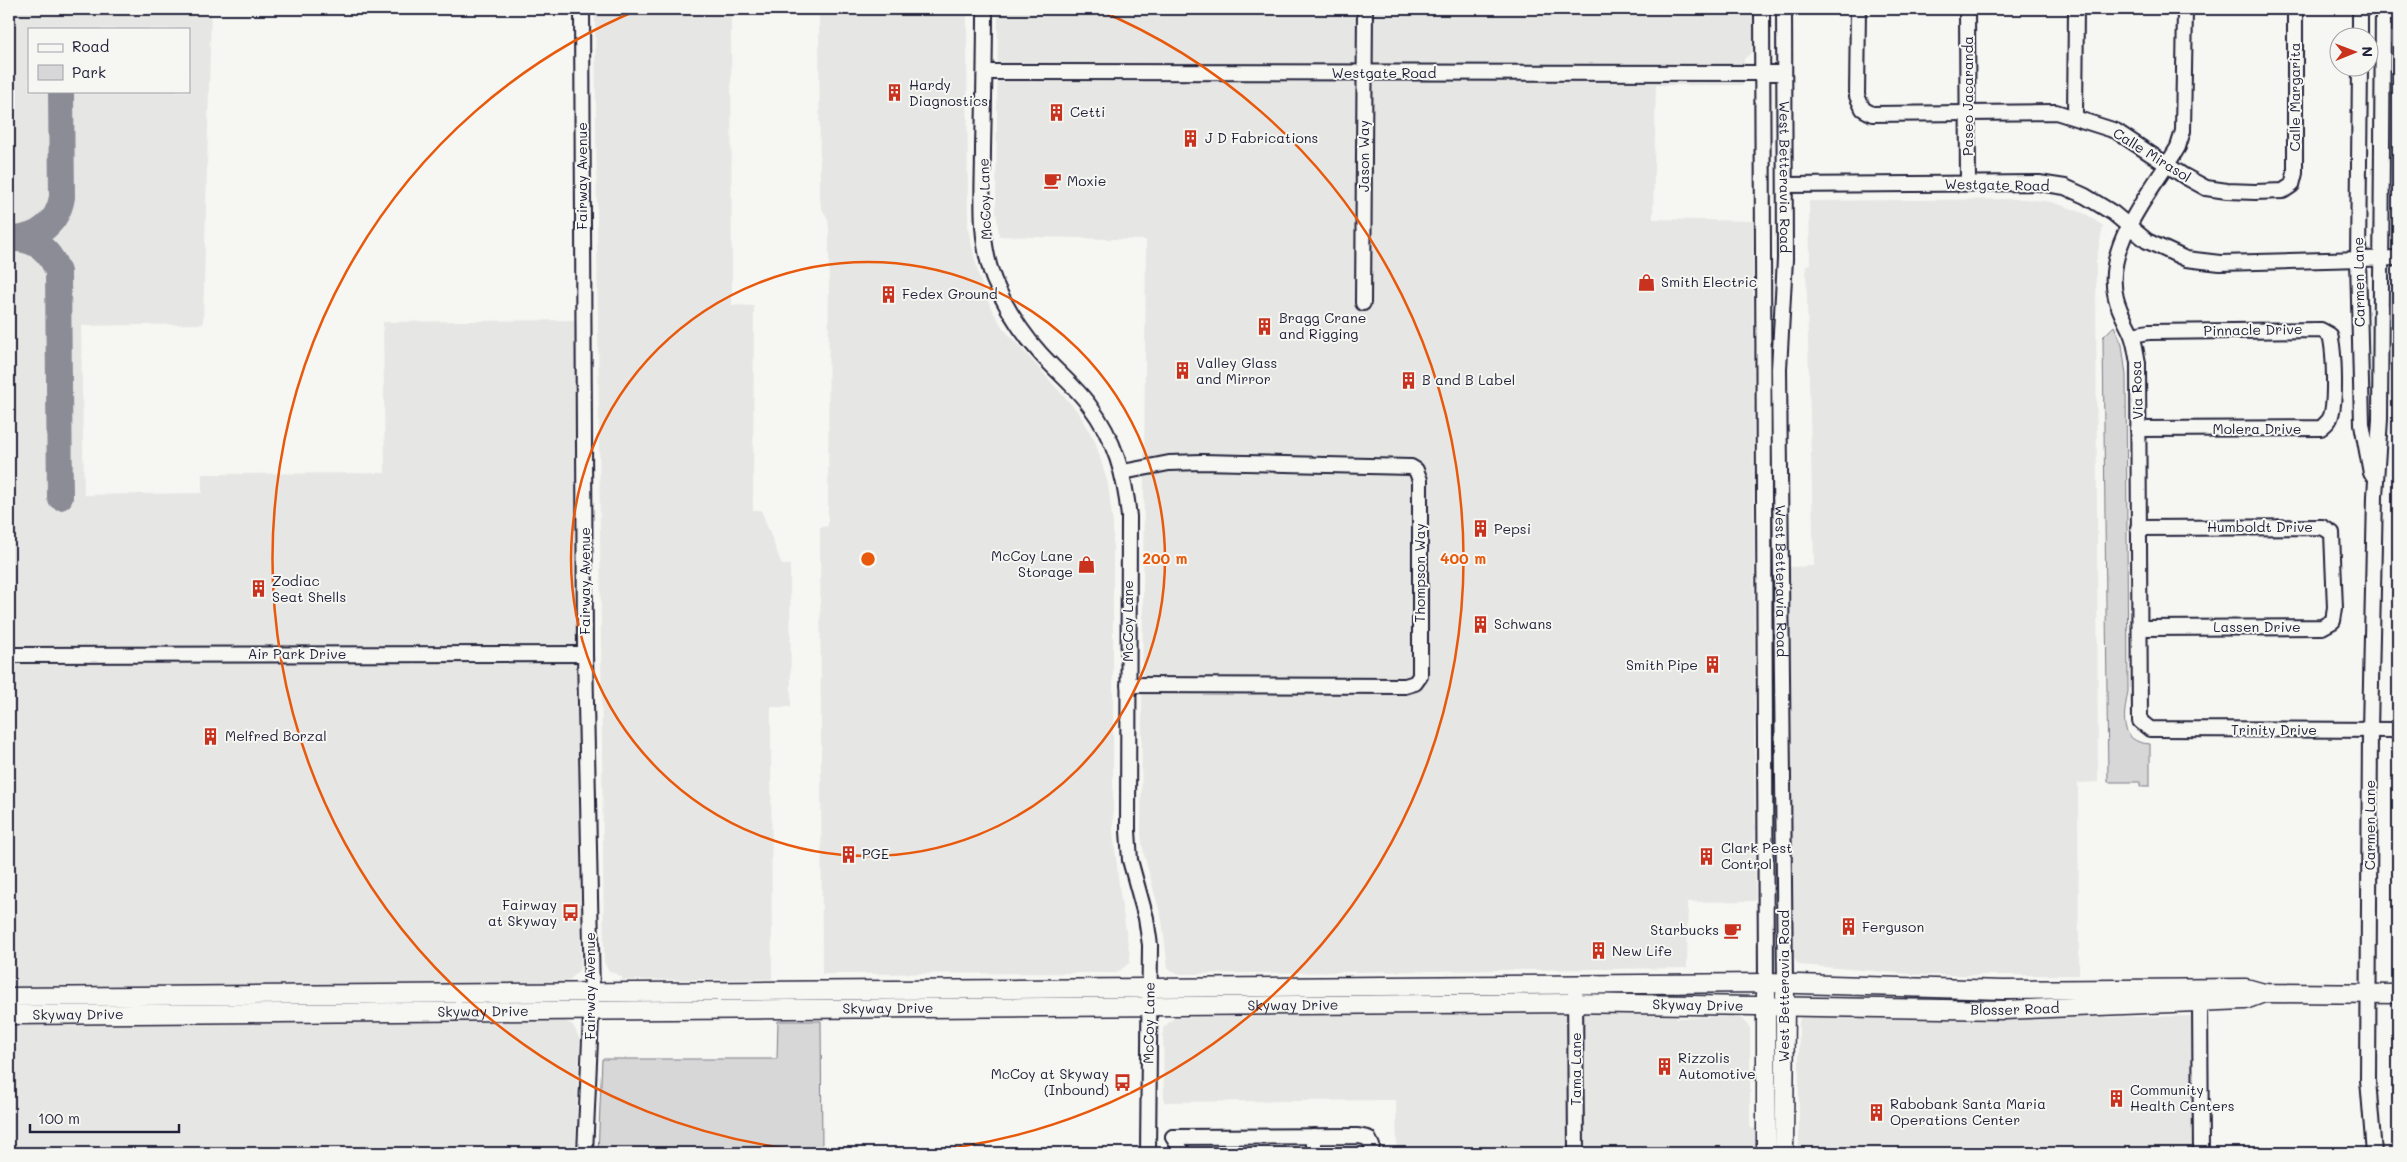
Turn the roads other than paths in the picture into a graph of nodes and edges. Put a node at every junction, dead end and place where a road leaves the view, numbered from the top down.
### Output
1 (582, 9) edge
2 (985, 9) edge
3 (1365, 9) edge
4 (1762, 9) edge
5 (1784, 9) edge
6 (1858, 9) edge
7 (1967, 9) edge
8 (2076, 9) edge
9 (2186, 9) edge
10 (2295, 9) edge
11 (2360, 9) edge
12 (2383, 11) edge
13 (2398, 13) edge
14 (2360, 28) edge
15 (984, 72) junction
16 (1365, 73) junction
17 (1762, 73) junction
18 (1784, 73) junction
19 (2360, 78) edge
20 (1968, 112) junction
21 (2075, 116) junction
22 (2168, 164) junction
23 (1968, 184) junction
24 (1785, 185) junction
25 (2292, 186) joint
26 (2129, 227) junction
27 (2380, 258) junction
28 (2398, 258) edge
29 (2358, 259) junction
30 (1363, 303) dead end
31 (2132, 335) junction
32 (2333, 377) joint
33 (2138, 429) junction
34 (1123, 472) junction
35 (2375, 496) junction
36 (2138, 528) junction
37 (2333, 581) joint
38 (2140, 628) junction
39 (585, 654) junction
40 (9, 655) edge
41 (1128, 685) junction
42 (2150, 730) joint
43 (2370, 730) junction
44 (2398, 730) edge
45 (1575, 984) junction
46 (1766, 984) junction
47 (1785, 984) junction
48 (2264, 993) junction
49 (2369, 994) junction
50 (2398, 994) edge
51 (9, 997) edge
52 (1150, 998) junction
53 (591, 1002) junction
54 (2200, 1002) junction
55 (1575, 1003) junction
56 (1766, 1005) junction
57 (1785, 1005) junction
58 (9, 1015) edge
59 (1314, 1136) junction
60 (1372, 1146) dead end
61 (585, 1153) edge
62 (1148, 1153) edge
63 (1183, 1153) edge
64 (1314, 1153) edge
65 (1576, 1153) edge
66 (1766, 1153) edge
67 (1784, 1153) edge
68 (2202, 1153) edge
69 (2374, 1153) edge

1 - 39 street, Fairway Avenue
2 - 15 street, McCoy Lane
3 - 16 street, Jason Way
4 - 17 street, West Betteravia Road
5 - 18 street, West Betteravia Road
6 - 20 street, Calle Mirasol
7 - 20 street, Paseo Jacaranda
8 - 21 street
9 - 22 street, Via Rosa
10 - 25 street, Calle Margarita
11 - 14 street
12 - 13 street
12 - 27 street, Carmen Lane
15 - 16 street, Westgate Road
15 - 34 street, McCoy Lane
16 - 17 street, Westgate Road
16 - 30 street, Jason Way
17 - 18 street, Westgate Road
17 - 46 street, West Betteravia Road
18 - 24 street, West Betteravia Road
19 - 29 street, Carmen Lane
20 - 21 street, Calle Mirasol
20 - 23 street, Paseo Jacaranda
21 - 22 street, Calle Mirasol
22 - 25 street, Calle Mirasol
22 - 26 street, Via Rosa
23 - 24 street, Westgate Road
23 - 26 street, Westgate Road
24 - 47 street, West Betteravia Road
26 - 29 street, Westgate Road
26 - 31 street, Via Rosa
27 - 28 street, Westgate Road
27 - 29 street, Westgate Road
27 - 35 street, Carmen Lane
29 - 35 street, Carmen Lane
31 - 32 street, Pinnacle Drive
31 - 33 street, Via Rosa
32 - 33 street, Molera Drive
33 - 36 street, Via Rosa
34 - 41 street, McCoy Lane
34 - 41 street, Thompson Way
35 - 43 street, Carmen Lane
36 - 37 street, Humboldt Drive
36 - 38 street, Via Rosa
37 - 38 street, Lassen Drive
38 - 42 street, Via Rosa
39 - 40 street, Air Park Drive
39 - 53 street, Fairway Avenue
41 - 52 street, McCoy Lane
42 - 43 street, Trinity Drive
43 - 44 street, Trinity Drive
43 - 49 street, Carmen Lane
45 - 46 main road, Skyway Drive
45 - 52 main road, Skyway Drive
45 - 55 street, Tama Lane
46 - 47 main road, Blosser Road
46 - 56 main road, West Betteravia Road
47 - 48 main road, Blosser Road
47 - 57 main road, West Betteravia Road
48 - 49 main road, Blosser Road
48 - 54 main road, Blosser Road
49 - 50 main road, Blosser Road
49 - 69 street, Carmen Lane
51 - 53 main road, Skyway Drive
52 - 53 main road, Skyway Drive
52 - 55 main road, Skyway Drive
52 - 62 street, McCoy Lane
53 - 58 main road, Skyway Drive
53 - 61 street, Fairway Avenue
54 - 57 main road, Blosser Road
54 - 68 street
55 - 56 main road, Skyway Drive
55 - 65 street, Tama Lane
56 - 57 main road, Blosser Road
56 - 66 main road, West Betteravia Road
57 - 67 main road, West Betteravia Road
59 - 60 street
59 - 63 street
59 - 64 street

